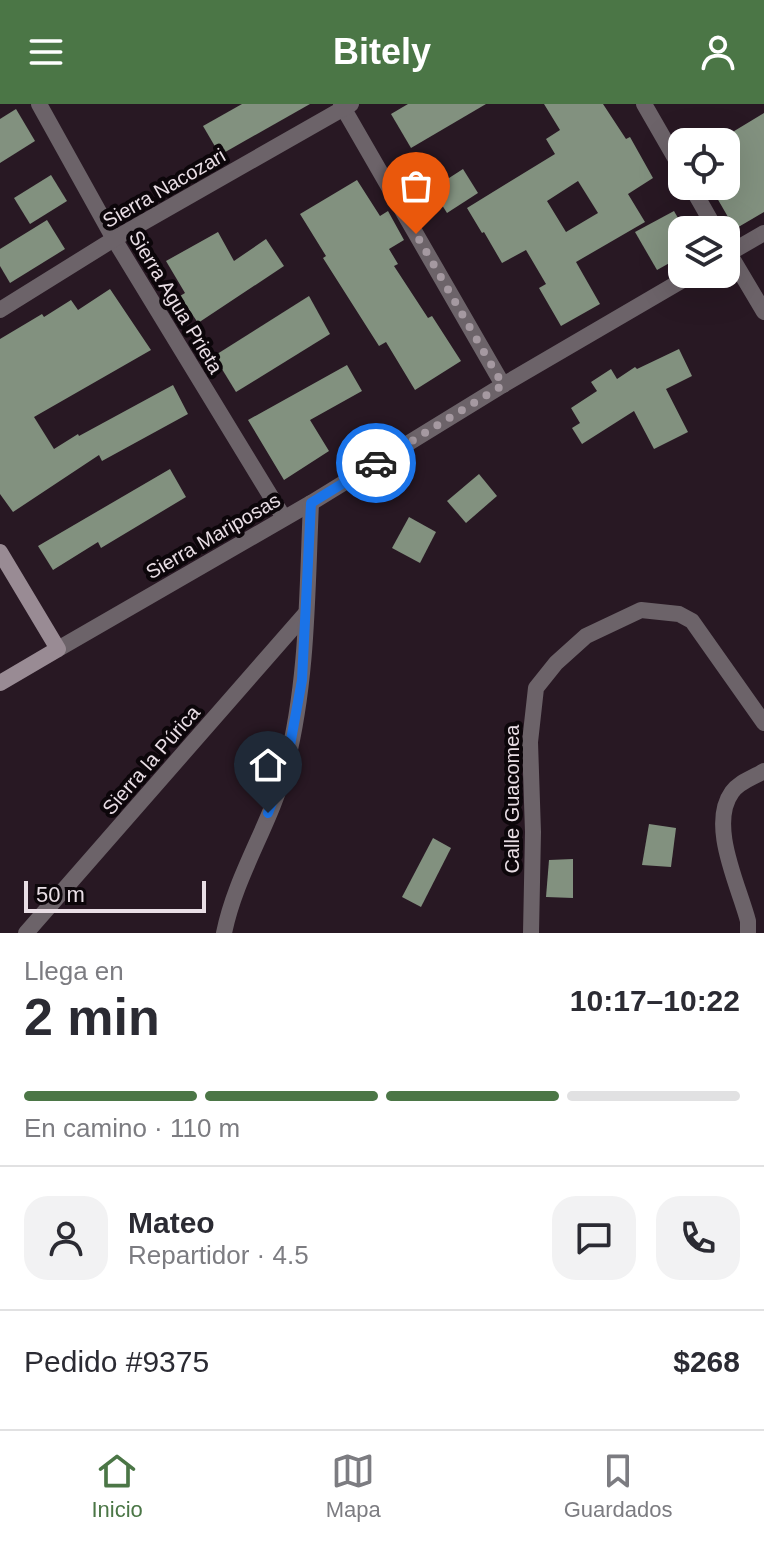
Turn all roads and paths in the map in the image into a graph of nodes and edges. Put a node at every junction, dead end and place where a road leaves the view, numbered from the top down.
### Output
1 (39, 104) edge
2 (644, 104) edge
3 (345, 106) edge
4 (668, 146) edge
5 (764, 233) edge
6 (114, 239) junction
7 (740, 245) edge
8 (740, 273) edge
9 (669, 288) edge
10 (0, 310) edge
11 (764, 312) edge
12 (503, 385) junction
13 (311, 503) junction
14 (284, 518) junction
15 (0, 552) edge
16 (306, 613) junction
17 (58, 649) junction
18 (0, 683) edge
19 (764, 723) edge
20 (764, 771) edge
21 (26, 933) edge
22 (224, 933) edge
23 (531, 933) edge
24 (748, 933) edge

1 - 6 street, Sierra Agua Prieta
2 - 4 street
3 - 6 street, Sierra Nacozari
3 - 12 street
5 - 7 street
6 - 10 street, Sierra Nacozari
6 - 14 street, Sierra Agua Prieta
8 - 11 street
9 - 12 street, Sierra Mariposas
12 - 13 street, Sierra Mariposas
13 - 14 street, Sierra Mariposas
13 - 16 street
14 - 17 street, Sierra Mariposas
15 - 17 street
16 - 21 street, Sierra la Púrica
16 - 22 street
17 - 18 street, Sierra Mariposas
19 - 23 street, Calle Guacomea
20 - 24 street

